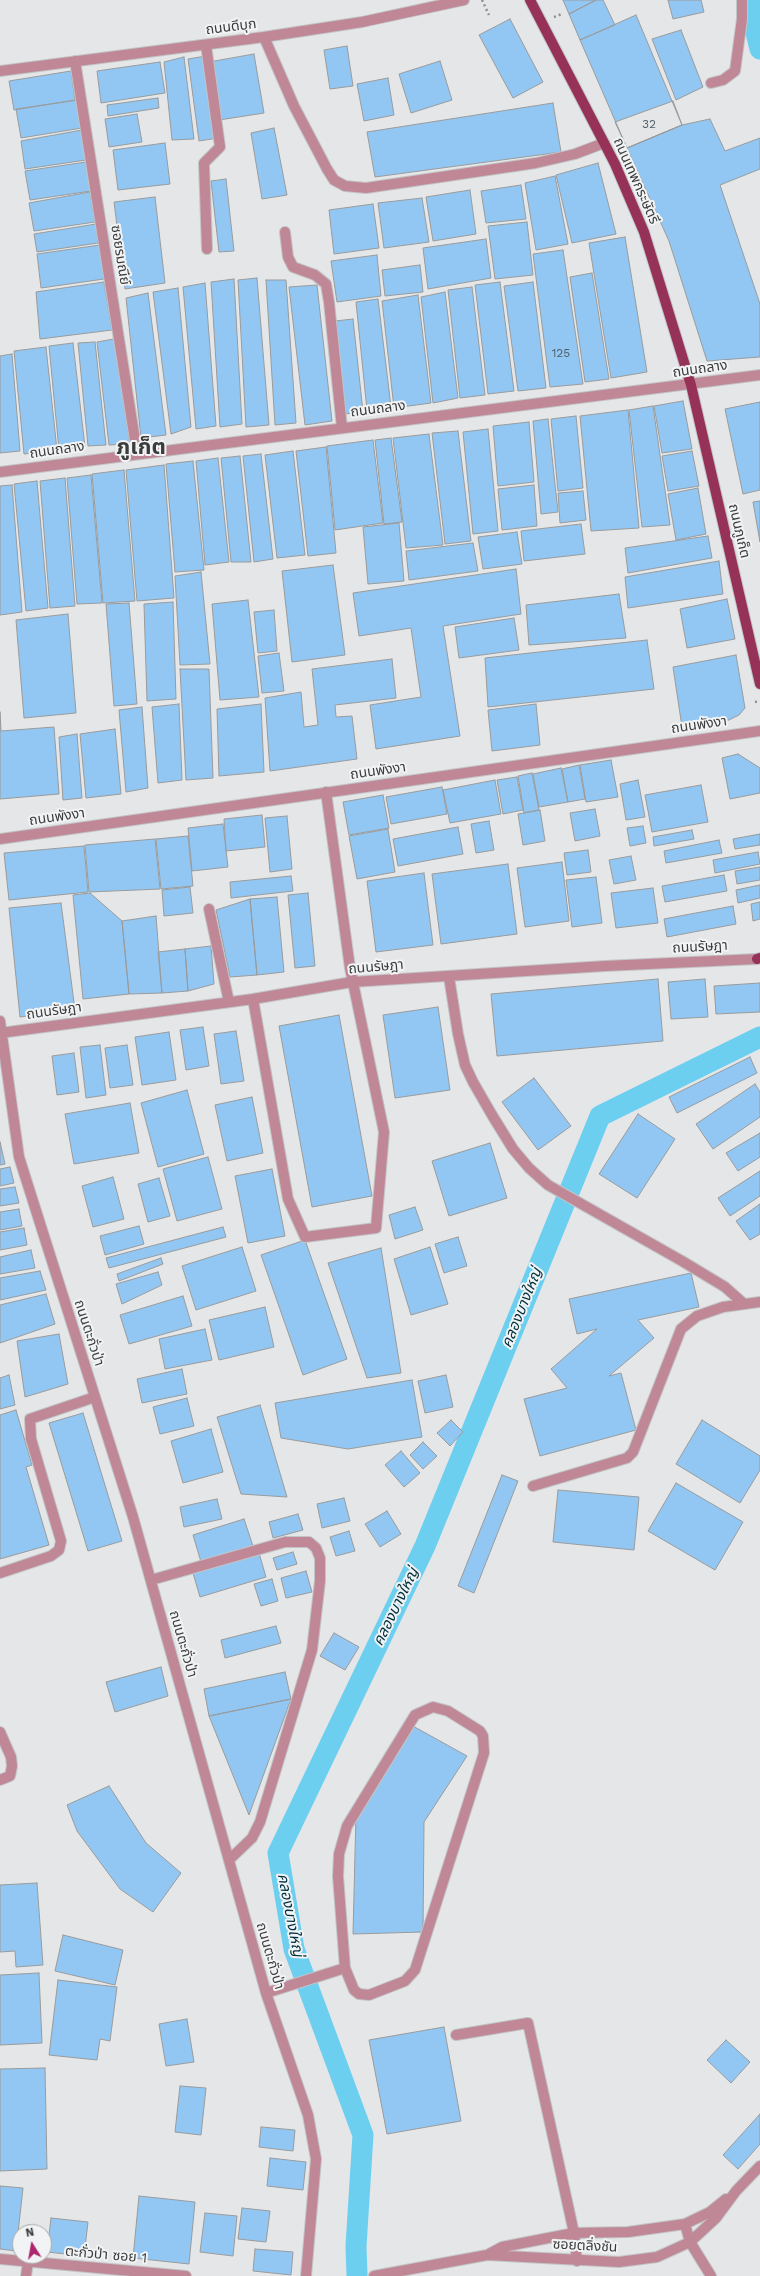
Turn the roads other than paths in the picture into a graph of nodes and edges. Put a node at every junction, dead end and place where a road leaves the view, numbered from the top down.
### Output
1 (464, 0) edge
2 (530, 0) edge
3 (742, 0) edge
4 (264, 37) junction
5 (206, 45) junction
6 (75, 61) junction
7 (0, 71) edge
8 (712, 83) dead end
9 (604, 143) junction
10 (285, 232) dead end
11 (207, 249) dead end
12 (760, 375) edge
13 (691, 385) junction
14 (342, 428) junction
15 (137, 453) junction
16 (0, 472) edge
17 (760, 684) edge
18 (760, 731) edge
19 (326, 792) junction
20 (0, 839) edge
21 (209, 909) dead end
22 (759, 959) edge
23 (449, 977) junction
24 (352, 982) junction
25 (254, 999) junction
26 (229, 1002) junction
27 (0, 1021) edge
28 (1, 1033) edge
29 (760, 1302) edge
30 (743, 1303) junction
31 (95, 1397) junction
32 (533, 1486) dead end
33 (0, 1574) edge
34 (151, 1580) junction
35 (0, 1732) edge
36 (0, 1780) edge
37 (229, 1860) junction
38 (345, 1968) junction
39 (266, 1993) junction
40 (456, 2035) dead end
41 (760, 2166) edge
42 (736, 2191) junction
43 (685, 2224) junction
44 (574, 2233) junction
45 (690, 2242) junction
46 (487, 2255) junction
47 (0, 2259) edge
48 (12, 2260) edge
49 (577, 2261) junction
50 (28, 2264) edge
51 (51, 2264) edge
52 (26, 2276) edge
53 (186, 2276) edge
54 (306, 2276) edge
55 (379, 2276) edge
56 (711, 2276) edge

1 - 4 street, ถนนดีบุก
2 - 9 main road, ถนนเทพกระษัตรี
3 - 8 street
4 - 5 street, ถนนดีบุก
4 - 9 street
5 - 6 street, ถนนดีบุก
5 - 11 street
6 - 7 street, ถนนดีบุก
6 - 15 street, ซอยรมณีย์
9 - 13 main road, ถนนเทพกระษัตรี
10 - 14 street
12 - 13 street, ถนนถลาง
13 - 14 street, ถนนถลาง
13 - 17 main road, ถนนภูเก็ต
14 - 15 street, ถนนถลาง
15 - 16 street, ถนนถลาง
18 - 19 street, ถนนพังงา
19 - 20 street, ถนนพังงา
19 - 24 street
21 - 26 street
22 - 23 street, ถนนรัษฎา
23 - 24 street, ถนนรัษฎา
23 - 30 street
24 - 25 street, ถนนรัษฎา
24 - 25 street
25 - 26 street, ถนนรัษฎา
26 - 28 street, ถนนรัษฎา
27 - 28 street, ถนนตะกั่วป่า
28 - 31 street, ถนนตะกั่วป่า
29 - 30 street
30 - 32 street
31 - 33 street
31 - 34 street, ถนนตะกั่วป่า
34 - 37 street, ถนนตะกั่วป่า
34 - 37 street
35 - 36 street
37 - 39 street, ถนนตะกั่วป่า
38 - 38 street
38 - 39 street
39 - 54 street, ถนนตะกั่วป่า
40 - 44 street
41 - 42 street, ซอยตลิ่งชัน
42 - 43 street
42 - 45 street, ซอยตลิ่งชัน
43 - 44 street
43 - 45 street
44 - 46 street
44 - 49 street
45 - 49 street, ซอยตลิ่งชัน
45 - 56 street
46 - 49 street, ซอยตลิ่งชัน
46 - 55 street, ซอยตลิ่งชัน
47 - 48 street, ตะกั่วป่า ซอย 1
50 - 52 street
51 - 53 street, ตะกั่วป่า ซอย 1

